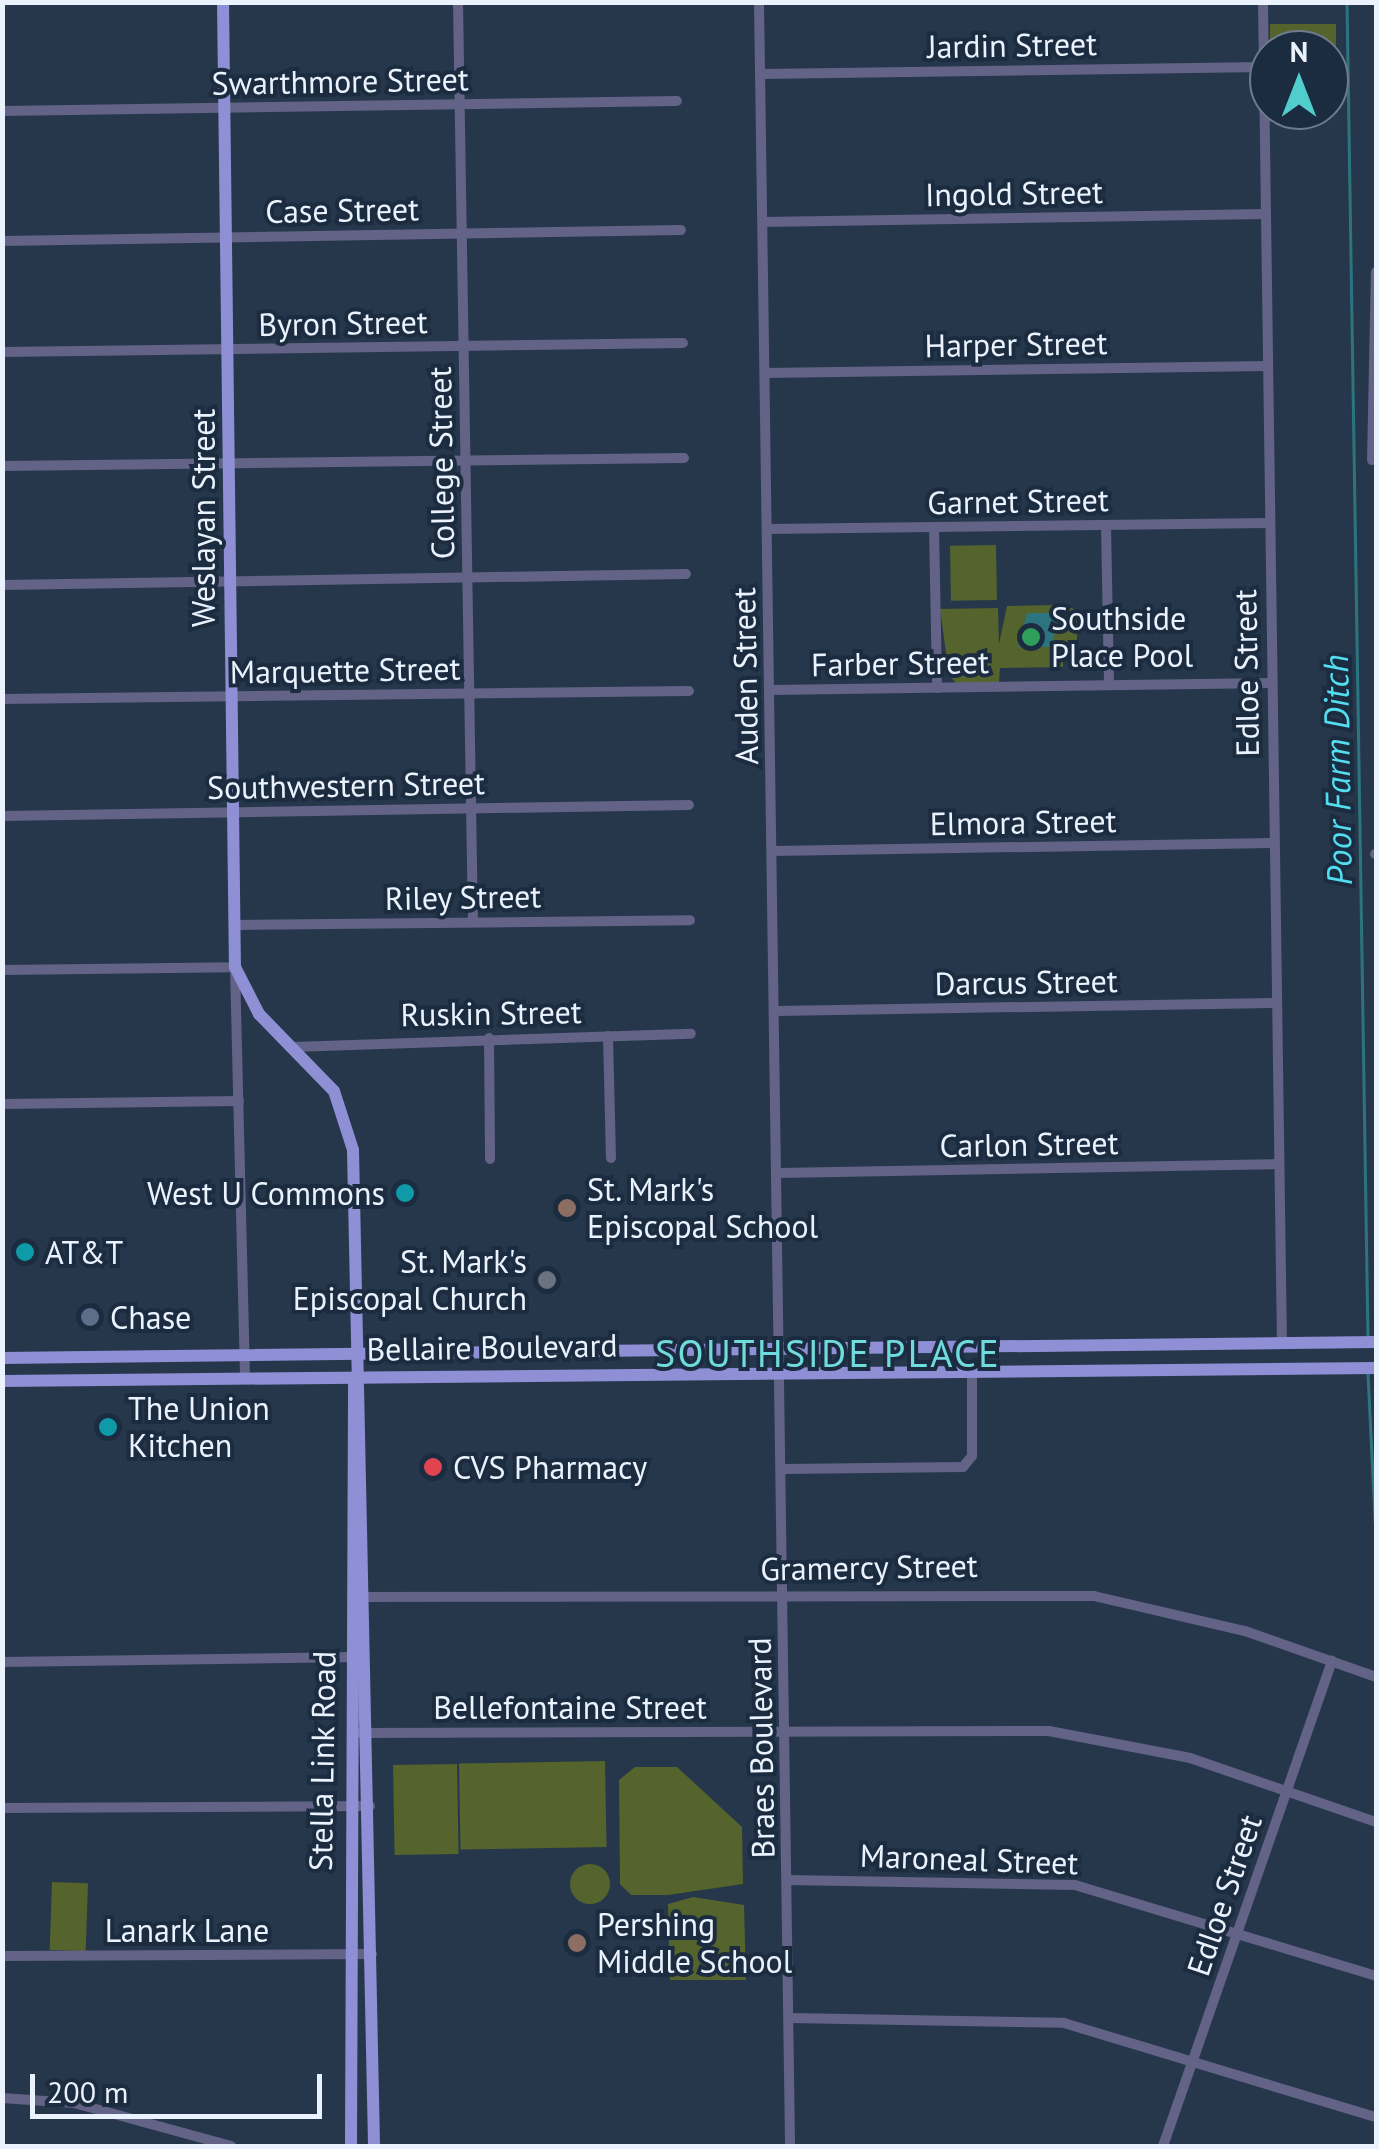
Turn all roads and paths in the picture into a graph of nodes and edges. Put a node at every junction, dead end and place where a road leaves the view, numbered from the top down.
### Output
1 (223, 2) edge
2 (458, 2) edge
3 (759, 2) edge
4 (1263, 2) edge
5 (1263, 30) edge
6 (1249, 66) edge
7 (760, 74) junction
8 (678, 102) dead end
9 (457, 105) junction
10 (224, 108) junction
11 (2, 110) edge
12 (1265, 130) edge
13 (1266, 214) junction
14 (762, 222) junction
15 (682, 230) dead end
16 (462, 233) junction
17 (227, 237) junction
18 (2, 241) edge
19 (1373, 272) edge
20 (683, 343) dead end
21 (465, 346) junction
22 (229, 349) junction
23 (2, 352) edge
24 (1268, 366) junction
25 (765, 373) junction
26 (684, 458) dead end
27 (1372, 460) dead end
28 (465, 461) junction
29 (230, 464) junction
30 (2, 466) edge
31 (1269, 523) junction
32 (1106, 525) junction
33 (934, 527) junction
34 (768, 529) junction
35 (686, 574) dead end
36 (467, 577) junction
37 (230, 581) junction
38 (2, 585) edge
39 (1271, 683) junction
40 (1109, 685) junction
41 (937, 688) junction
42 (770, 690) junction
43 (689, 691) dead end
44 (470, 694) junction
45 (232, 696) junction
46 (2, 699) edge
47 (690, 805) dead end
48 (472, 808) junction
49 (235, 812) junction
50 (2, 816) edge
51 (1274, 844) junction
52 (774, 851) junction
53 (690, 920) dead end
54 (473, 922) junction
55 (236, 925) junction
56 (236, 967) junction
57 (2, 970) edge
58 (1276, 1003) junction
59 (776, 1012) junction
60 (259, 1014) junction
61 (238, 1033) junction
62 (692, 1034) dead end
63 (608, 1036) junction
64 (489, 1038) junction
65 (292, 1047) junction
66 (240, 1101) junction
67 (2, 1104) edge
68 (610, 1158) dead end
69 (490, 1159) dead end
70 (1280, 1164) junction
71 (779, 1173) junction
72 (1376, 1342) edge
73 (1282, 1343) junction
74 (1158, 1344) junction
75 (1012, 1346) junction
76 (782, 1349) junction
77 (618, 1351) junction
78 (465, 1354) junction
79 (356, 1355) junction
80 (244, 1356) junction
81 (2, 1358) edge
82 (1282, 1368) junction
83 (1376, 1368) edge
84 (1158, 1369) junction
85 (972, 1370) junction
86 (1012, 1370) junction
87 (783, 1372) junction
88 (619, 1374) junction
89 (465, 1375) junction
90 (356, 1376) junction
91 (245, 1378) junction
92 (2, 1381) edge
93 (784, 1469) junction
94 (349, 1516) junction
95 (367, 1516) junction
96 (784, 1594) junction
97 (367, 1596) junction
98 (350, 1597) junction
99 (351, 1657) junction
100 (368, 1657) junction
101 (1332, 1661) junction
102 (2, 1662) edge
103 (1376, 1677) edge
104 (786, 1731) junction
105 (368, 1733) junction
106 (351, 1734) junction
107 (1287, 1792) junction
108 (346, 1806) junction
109 (370, 1806) junction
110 (2, 1808) edge
111 (1376, 1822) edge
112 (787, 1880) junction
113 (1236, 1932) junction
114 (372, 1954) junction
115 (348, 1955) junction
116 (2, 1956) edge
117 (1376, 1976) edge
118 (790, 2018) junction
119 (350, 2020) junction
120 (372, 2020) junction
121 (372, 2045) junction
122 (350, 2046) junction
123 (1192, 2062) junction
124 (350, 2087) junction
125 (373, 2087) junction
126 (2, 2098) edge
127 (1376, 2117) edge
128 (231, 2146) edge
129 (351, 2146) edge
130 (374, 2146) edge
131 (790, 2146) edge
132 (1163, 2146) edge

1 - 10 main road, Weslayan Street
2 - 9 street, College Street
3 - 7 street, Auden Street
4 - 5 street, Edloe Street
6 - 7 street, Jardin Street
7 - 14 street, Auden Street
8 - 9 street, Swarthmore Street
9 - 10 street, Swarthmore Street
9 - 16 street, College Street
10 - 11 street, Swarthmore Street
10 - 17 main road, Weslayan Street
12 - 13 street, Edloe Street
13 - 14 street, Ingold Street
13 - 24 street, Edloe Street
14 - 25 street, Auden Street
15 - 16 street, Case Street
16 - 17 street, Case Street
16 - 21 street, College Street
17 - 18 street, Case Street
17 - 22 main road, Weslayan Street
19 - 27 street
20 - 21 street, Byron Street
21 - 22 street, Byron Street
21 - 28 street, College Street
22 - 23 street, Byron Street
22 - 29 main road, Weslayan Street
24 - 25 street, Harper Street
24 - 31 street, Edloe Street
25 - 34 street, Auden Street
26 - 28 street
28 - 29 street
28 - 36 street, College Street
29 - 30 street
29 - 37 main road, Weslayan Street
31 - 32 street, Garnet Street
31 - 39 street, Edloe Street
32 - 33 street, Garnet Street
32 - 40 street
33 - 34 street, Garnet Street
33 - 41 street
34 - 42 street, Auden Street
35 - 36 street
36 - 37 street
36 - 44 street, College Street
37 - 38 street
37 - 45 main road, Weslayan Street
39 - 40 street, Farber Street
39 - 51 street, Edloe Street
40 - 41 street, Farber Street
41 - 42 street, Farber Street
42 - 52 street, Auden Street
43 - 44 street, Marquette Street
44 - 45 street, Marquette Street
44 - 48 street, College Street
45 - 46 street, Marquette Street
45 - 49 main road, Weslayan Street
47 - 48 street, Southwestern Street
48 - 49 street, Southwestern Street
48 - 54 street, College Street
49 - 50 street, Southwestern Street
49 - 55 main road, Weslayan Street
51 - 52 street, Elmora Street
51 - 58 street, Edloe Street
52 - 59 street, Auden Street
53 - 54 street, Riley Street
54 - 55 street, Riley Street
55 - 56 main road, Weslayan Street
56 - 57 street
56 - 60 main road, Stella Link Road
56 - 61 street, Weslayan Street
58 - 59 street, Darcus Street
58 - 70 street, Edloe Street
59 - 71 street, Auden Street
60 - 61 street
60 - 65 main road, Stella Link Road
61 - 66 street, Weslayan Street
62 - 63 street, Ruskin Street
63 - 64 street, Ruskin Street
63 - 68 street
64 - 65 street, Ruskin Street
64 - 69 street
65 - 79 main road, Stella Link Road
66 - 67 street
66 - 80 street, Weslayan Street
70 - 71 street, Carlon Street
70 - 73 street, Edloe Street
71 - 76 street, Auden Street
72 - 73 main road, Bellaire Boulevard
73 - 74 main road, Bellaire Boulevard
73 - 82 main road
74 - 75 main road, Bellaire Boulevard
74 - 84 main road
75 - 76 main road, Bellaire Boulevard
75 - 86 main road
76 - 77 main road, Bellaire Boulevard
76 - 87 street, Braes Boulevard
77 - 78 main road, Bellaire Boulevard
77 - 88 main road
78 - 79 main road, Bellaire Boulevard
78 - 89 main road
79 - 80 main road, Bellaire Boulevard
79 - 90 main road, Stella Link Road
80 - 81 main road, Bellaire Boulevard
80 - 91 street, Weslayan Street
82 - 83 main road, Bellaire Boulevard
82 - 84 main road, Bellaire Boulevard
84 - 86 main road, Bellaire Boulevard
85 - 86 main road, Bellaire Boulevard
85 - 87 main road, Bellaire Boulevard
85 - 93 street
87 - 88 main road, Bellaire Boulevard
87 - 93 street, Braes Boulevard
88 - 89 main road, Bellaire Boulevard
89 - 90 main road, Bellaire Boulevard
90 - 91 main road, Bellaire Boulevard
90 - 94 main road, Stella Link Road
90 - 95 main road, Stella Link Road
91 - 92 main road, Bellaire Boulevard
93 - 96 street, Braes Boulevard
94 - 95 main road
94 - 98 main road, Stella Link Road
95 - 97 main road, Stella Link Road
96 - 97 street, Gramercy Street
96 - 101 street, Gramercy Street
96 - 104 street, Braes Boulevard
97 - 98 street, Gramercy Street
97 - 100 main road, Stella Link Road
98 - 99 main road, Stella Link Road
99 - 100 street
99 - 102 street
99 - 106 main road, Stella Link Road
100 - 105 main road, Stella Link Road
101 - 103 street, Gramercy Street
101 - 107 street, Edloe Street
104 - 105 street, Bellefontaine Street
104 - 107 street, Bellefontaine Street
104 - 112 street, Braes Boulevard
105 - 106 street, Bellefontaine Street
105 - 109 main road, Stella Link Road
106 - 108 main road, Stella Link Road
107 - 111 street, Bellefontaine Street
107 - 113 street, Edloe Street
108 - 109 street
108 - 110 street
108 - 115 main road, Stella Link Road
109 - 114 main road, Stella Link Road
112 - 113 street, Maroneal Street
112 - 118 street, Braes Boulevard
113 - 117 street, Maroneal Street
113 - 123 street, Edloe Street
114 - 115 street, Lanark Lane
114 - 120 main road, Stella Link Road
115 - 116 street, Lanark Lane
115 - 119 main road, Stella Link Road
118 - 123 street
118 - 131 street, Braes Boulevard
119 - 120 main road
119 - 122 main road, Stella Link Road
120 - 121 main road, Stella Link Road
121 - 122 main road
121 - 125 main road, Stella Link Road
122 - 124 main road, Stella Link Road
123 - 127 street
123 - 132 street, Edloe Street
124 - 125 main road
124 - 129 main road, Stella Link Road
125 - 130 main road, Stella Link Road
126 - 128 street

